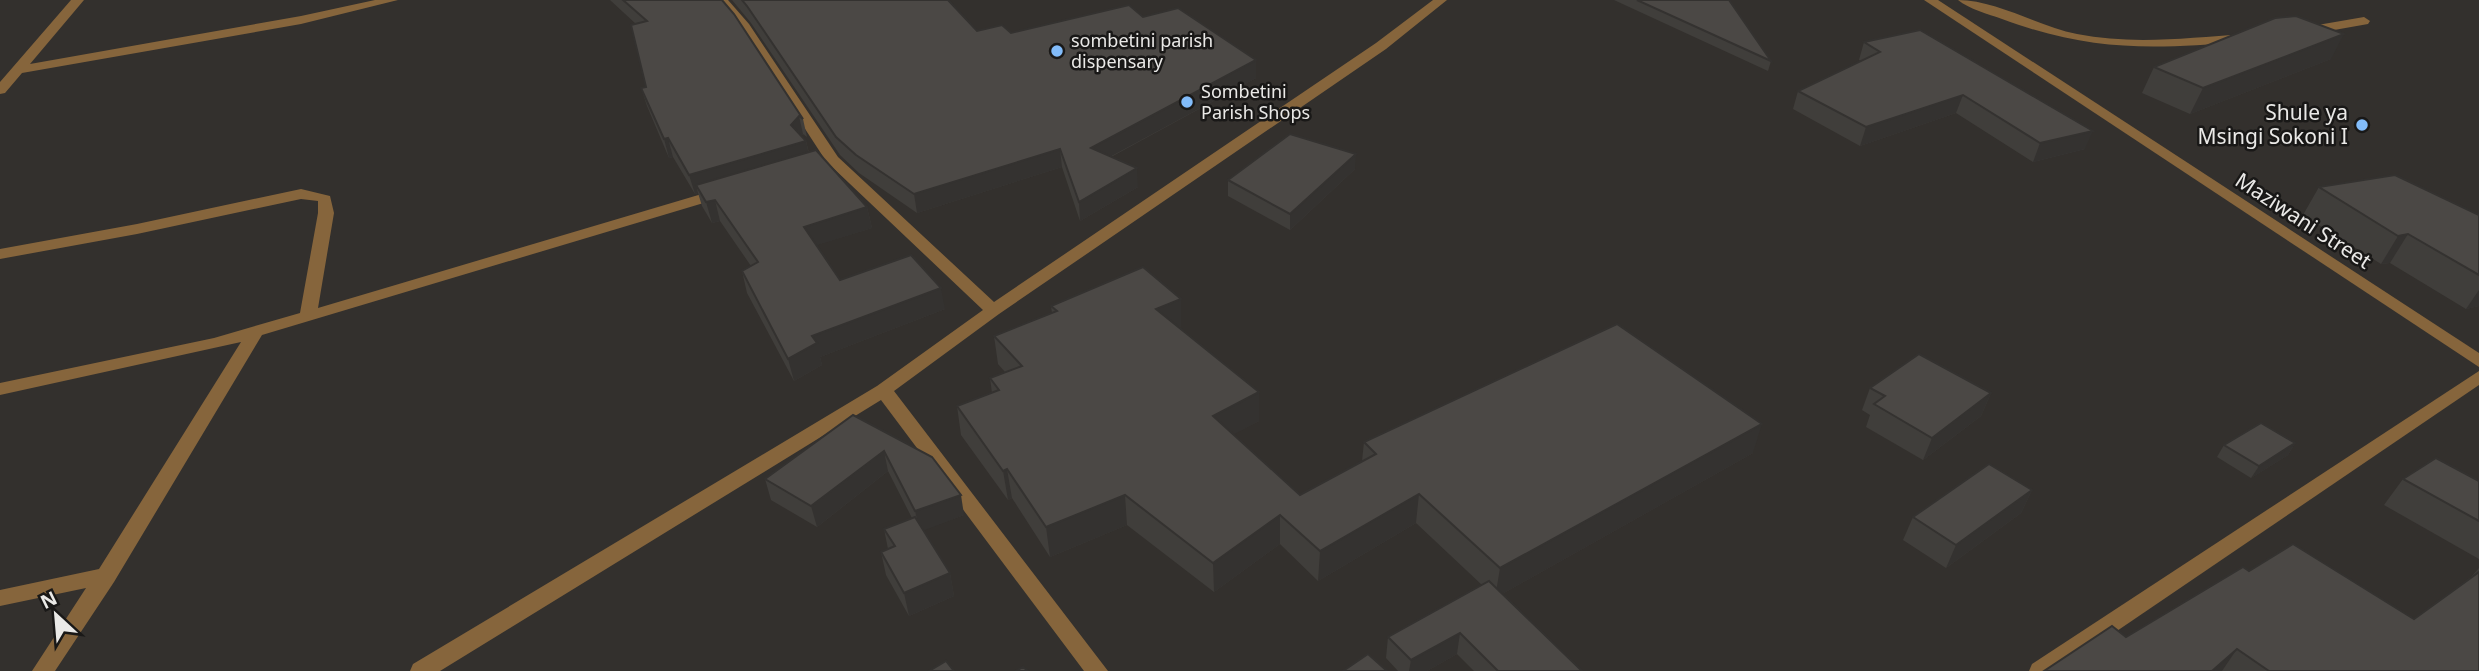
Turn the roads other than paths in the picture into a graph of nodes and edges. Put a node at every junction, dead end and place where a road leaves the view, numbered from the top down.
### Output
1 (78, 0) edge
2 (392, 0) edge
3 (721, 0) edge
4 (1441, 0) edge
5 (1930, 0) edge
6 (1964, 0) edge
7 (2364, 21) dead end
8 (2288, 33) edge
9 (2254, 37) edge
10 (18, 70) junction
11 (0, 90) edge
12 (833, 160) junction
13 (794, 172) edge
14 (741, 187) edge
15 (0, 254) edge
16 (993, 310) junction
17 (308, 315) junction
18 (256, 331) junction
19 (2479, 361) edge
20 (2479, 377) edge
21 (0, 389) edge
22 (883, 390) junction
23 (106, 576) junction
24 (0, 598) edge
25 (43, 671) edge
26 (421, 671) edge
27 (1097, 671) edge
28 (2040, 671) edge

1 - 10 street
2 - 10 street
3 - 12 street
4 - 16 street
5 - 19 street, Maziwani Street
6 - 9 street
7 - 8 street
10 - 11 street
12 - 13 street
12 - 16 street
14 - 17 street
15 - 17 street
16 - 22 street
17 - 18 street
18 - 21 street
18 - 23 street
20 - 28 street
22 - 26 street
22 - 27 street
23 - 24 street
23 - 25 street

